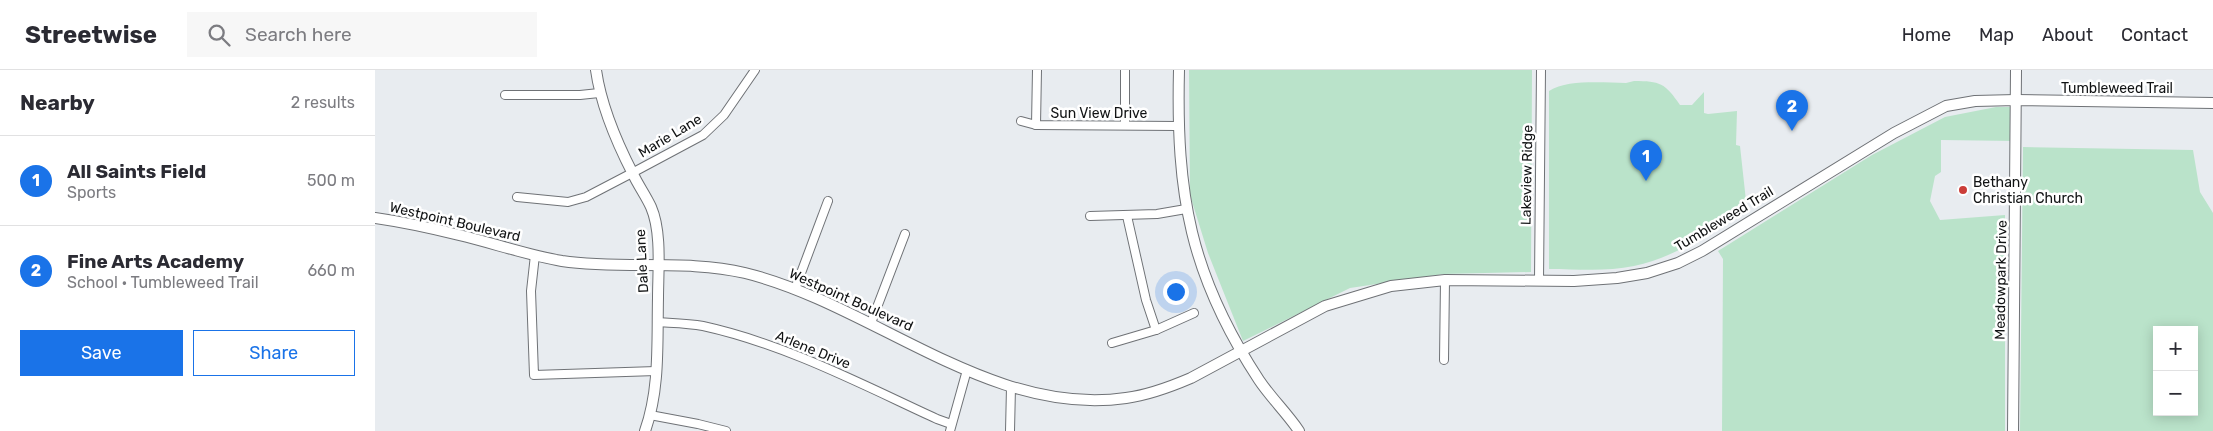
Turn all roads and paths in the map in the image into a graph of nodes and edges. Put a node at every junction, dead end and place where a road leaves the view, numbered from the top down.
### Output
1 (595, 70) edge
2 (755, 70) edge
3 (1037, 70) edge
4 (1125, 70) edge
5 (1179, 70) edge
6 (1541, 70) edge
7 (2016, 70) edge
8 (599, 93) junction
9 (505, 95) dead end
10 (2016, 100) junction
11 (2213, 103) edge
12 (1021, 121) dead end
13 (1036, 125) junction
14 (1125, 125) junction
15 (1177, 126) junction
16 (632, 173) junction
17 (517, 197) dead end
18 (828, 201) dead end
19 (1186, 209) junction
20 (1090, 216) dead end
21 (1127, 216) junction
22 (375, 218) edge
23 (905, 234) dead end
24 (535, 255) junction
25 (658, 265) junction
26 (1445, 280) junction
27 (1539, 280) junction
28 (795, 290) junction
29 (1194, 313) dead end
30 (657, 322) junction
31 (871, 323) junction
32 (1156, 330) junction
33 (1112, 343) dead end
34 (1241, 350) junction
35 (1444, 360) dead end
36 (967, 370) junction
37 (656, 371) junction
38 (1011, 387) junction
39 (650, 415) junction
40 (951, 428) edge
41 (645, 431) edge
42 (726, 431) edge
43 (1010, 431) edge
44 (1299, 431) edge
45 (2013, 431) edge

1 - 8 street, Dale Lane
2 - 16 street, Marie Lane
3 - 13 street
4 - 14 street
5 - 15 street
6 - 27 street, Lakeview Ridge
7 - 10 street, Meadowpark Drive
8 - 9 street
8 - 16 street, Dale Lane
10 - 11 street, Tumbleweed Trail
10 - 27 street, Tumbleweed Trail
10 - 45 street, Meadowpark Drive
12 - 13 street, Sun View Drive
13 - 14 street, Sun View Drive
14 - 15 street, Sun View Drive
15 - 19 street
16 - 17 street, Marie Lane
16 - 25 street, Dale Lane
18 - 28 street
19 - 21 street
19 - 34 street
20 - 21 street
21 - 32 street
22 - 24 street, Westpoint Boulevard
23 - 31 street
24 - 25 street, Westpoint Boulevard
24 - 37 street
25 - 28 street, Westpoint Boulevard
25 - 30 street, Dale Lane
26 - 27 street, Tumbleweed Trail
26 - 34 street, Tumbleweed Trail
26 - 35 street
28 - 31 street, Westpoint Boulevard
29 - 32 street
30 - 37 street, Dale Lane
30 - 40 street, Arlene Drive
31 - 36 street, Westpoint Boulevard
32 - 33 street
34 - 38 street, Westpoint Boulevard
34 - 44 street
36 - 38 street, Westpoint Boulevard
36 - 40 street
37 - 39 street, Dale Lane
38 - 43 street
39 - 41 street, Dale Lane
39 - 42 street

